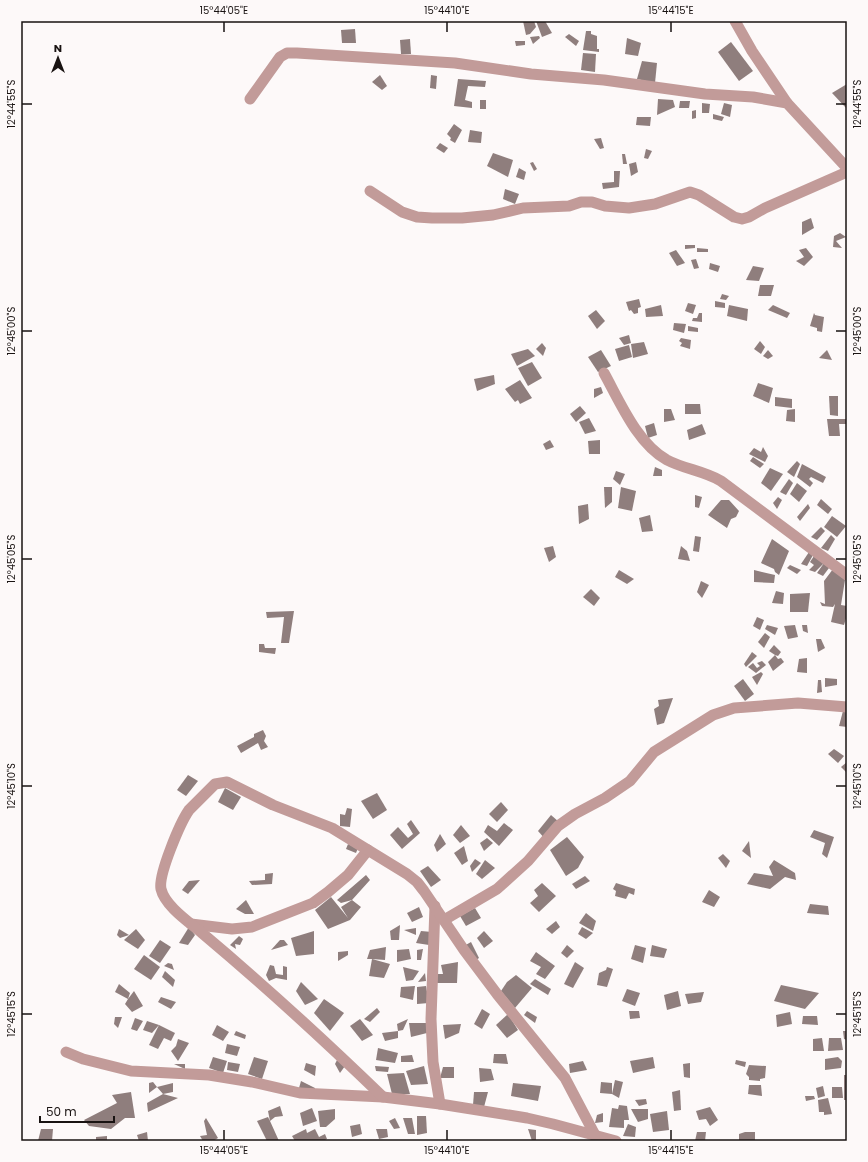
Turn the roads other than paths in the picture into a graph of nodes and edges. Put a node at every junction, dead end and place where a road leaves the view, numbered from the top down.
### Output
1 (735, 21) edge
2 (250, 99) dead end
3 (787, 103) junction
4 (847, 168) edge
5 (847, 172) edge
6 (370, 191) dead end
7 (604, 373) dead end
8 (847, 575) edge
9 (847, 707) edge
10 (368, 850) junction
11 (435, 906) junction
12 (444, 920) junction
13 (191, 923) junction
14 (66, 1052) dead end
15 (383, 1098) junction
16 (440, 1104) junction
17 (595, 1135) junction
18 (615, 1141) edge

1 - 3 street
2 - 3 street
3 - 4 street
5 - 6 street
7 - 8 street
9 - 12 street
10 - 11 street
10 - 13 street
10 - 13 street
11 - 12 street
11 - 16 street
12 - 17 street
13 - 15 street
14 - 15 street
15 - 16 street
16 - 17 street
17 - 18 street

